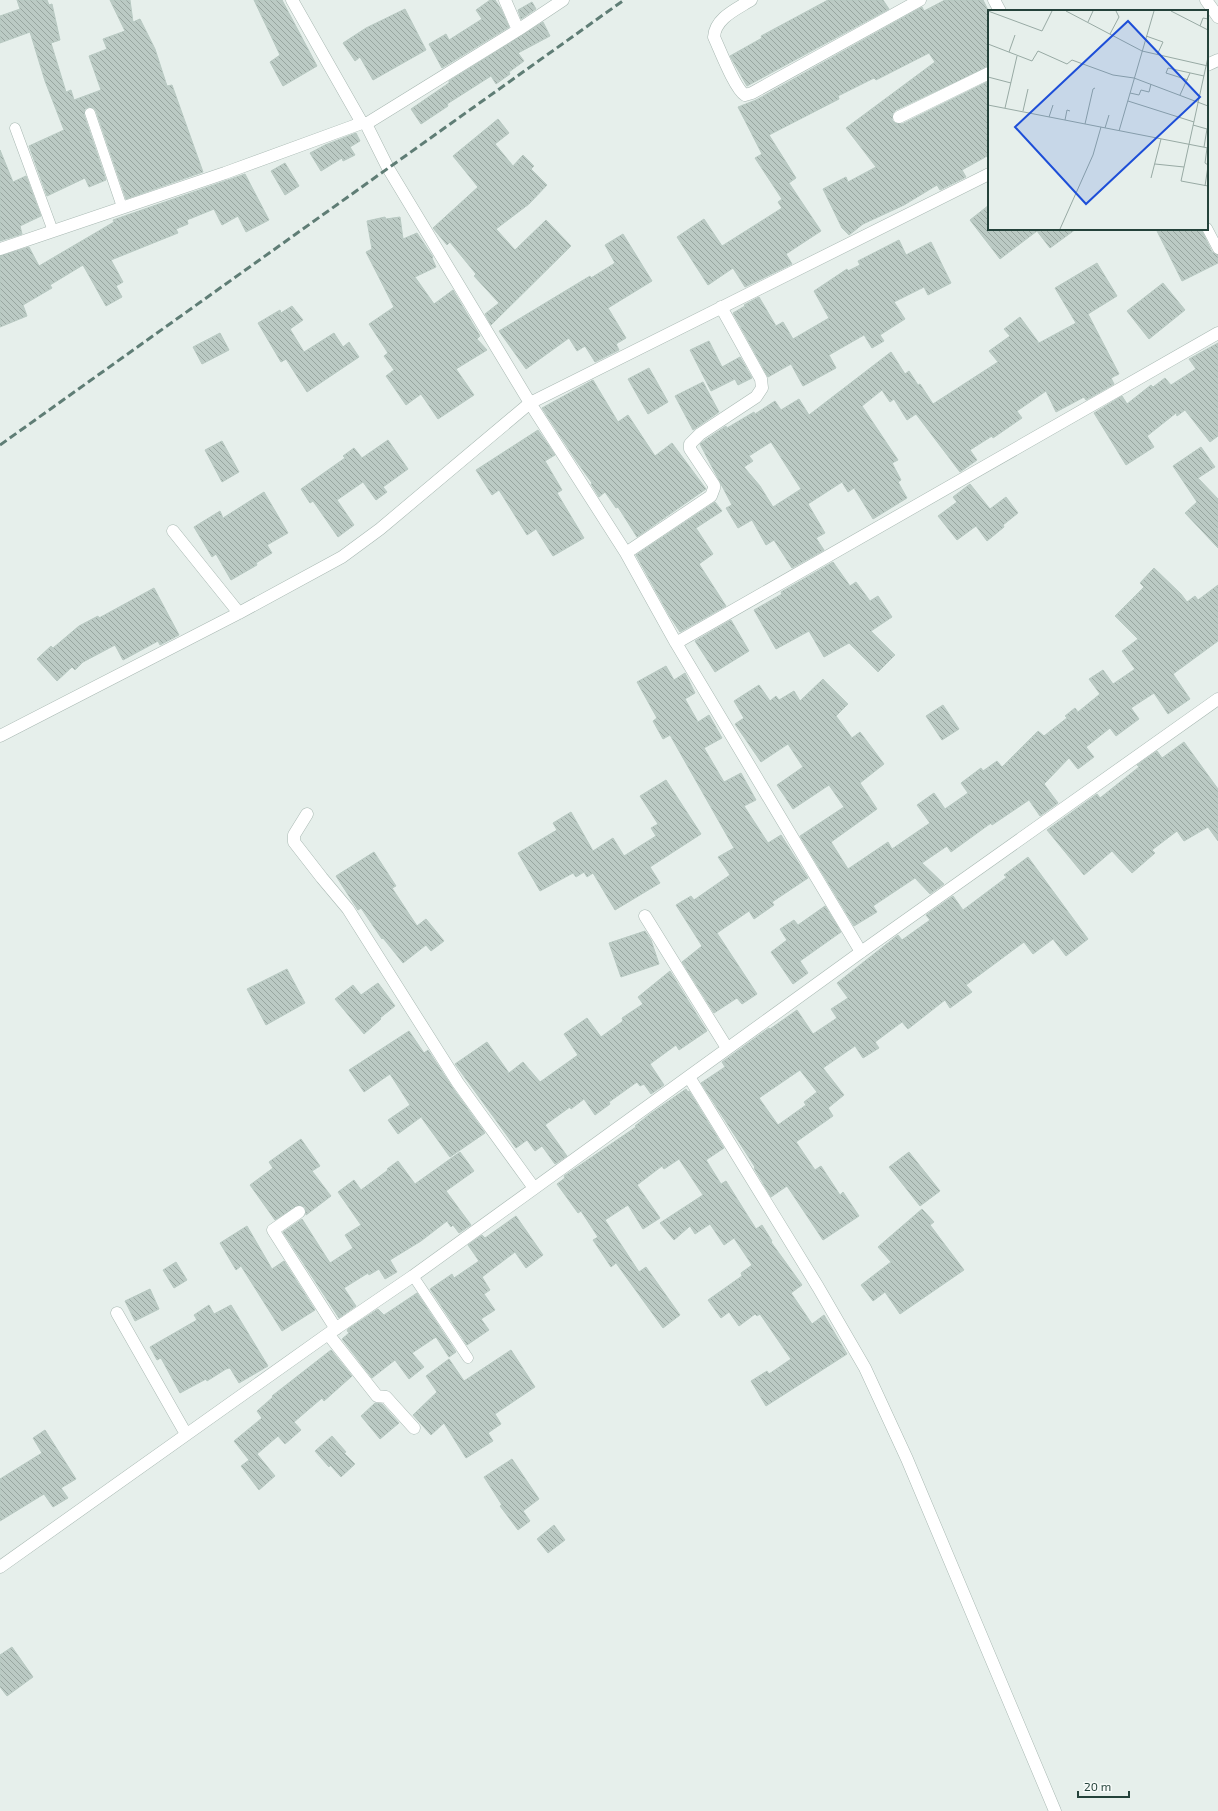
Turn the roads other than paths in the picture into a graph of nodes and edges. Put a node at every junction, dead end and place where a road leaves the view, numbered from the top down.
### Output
1 (292, 0) edge
2 (505, 0) edge
3 (563, 0) edge
4 (751, 0) edge
5 (920, 0) edge
6 (994, 0) edge
7 (1206, 0) edge
8 (999, 10) edge
9 (1218, 17) edge
10 (518, 30) junction
11 (1218, 60) edge
12 (1208, 65) edge
13 (988, 73) edge
14 (90, 113) dead end
15 (899, 117) dead end
16 (364, 123) junction
17 (15, 128) dead end
18 (988, 174) edge
19 (122, 207) junction
20 (1208, 230) edge
21 (53, 231) junction
22 (0, 249) edge
23 (1218, 249) edge
24 (721, 307) junction
25 (1218, 333) edge
26 (530, 403) junction
27 (173, 531) dead end
28 (626, 553) junction
29 (239, 613) junction
30 (676, 643) junction
31 (1218, 698) edge
32 (0, 736) edge
33 (307, 814) dead end
34 (645, 916) dead end
35 (861, 952) junction
36 (727, 1048) junction
37 (689, 1077) junction
38 (534, 1188) junction
39 (300, 1212) dead end
40 (413, 1276) junction
41 (117, 1314) dead end
42 (332, 1331) junction
43 (468, 1358) dead end
44 (414, 1428) dead end
45 (186, 1434) junction
46 (0, 1567) edge
47 (1054, 1811) edge

1 - 16 street
2 - 10 street
3 - 10 street
4 - 5 street
6 - 8 street
7 - 9 street
10 - 16 street
11 - 12 street
13 - 15 street
14 - 19 lane
16 - 19 street
16 - 26 street
17 - 21 lane
18 - 24 street
19 - 21 street
20 - 23 lane
21 - 22 street
24 - 26 street
24 - 28 street
25 - 30 street
26 - 28 street
26 - 29 street
27 - 29 street
28 - 30 street
29 - 32 street
30 - 35 street
31 - 35 street
33 - 38 street
34 - 36 street
35 - 36 street
36 - 37 street
37 - 38 street
37 - 47 street
38 - 40 street
39 - 42 street
40 - 42 street
40 - 43 lane
41 - 45 street
42 - 44 street
42 - 45 street
45 - 46 street

